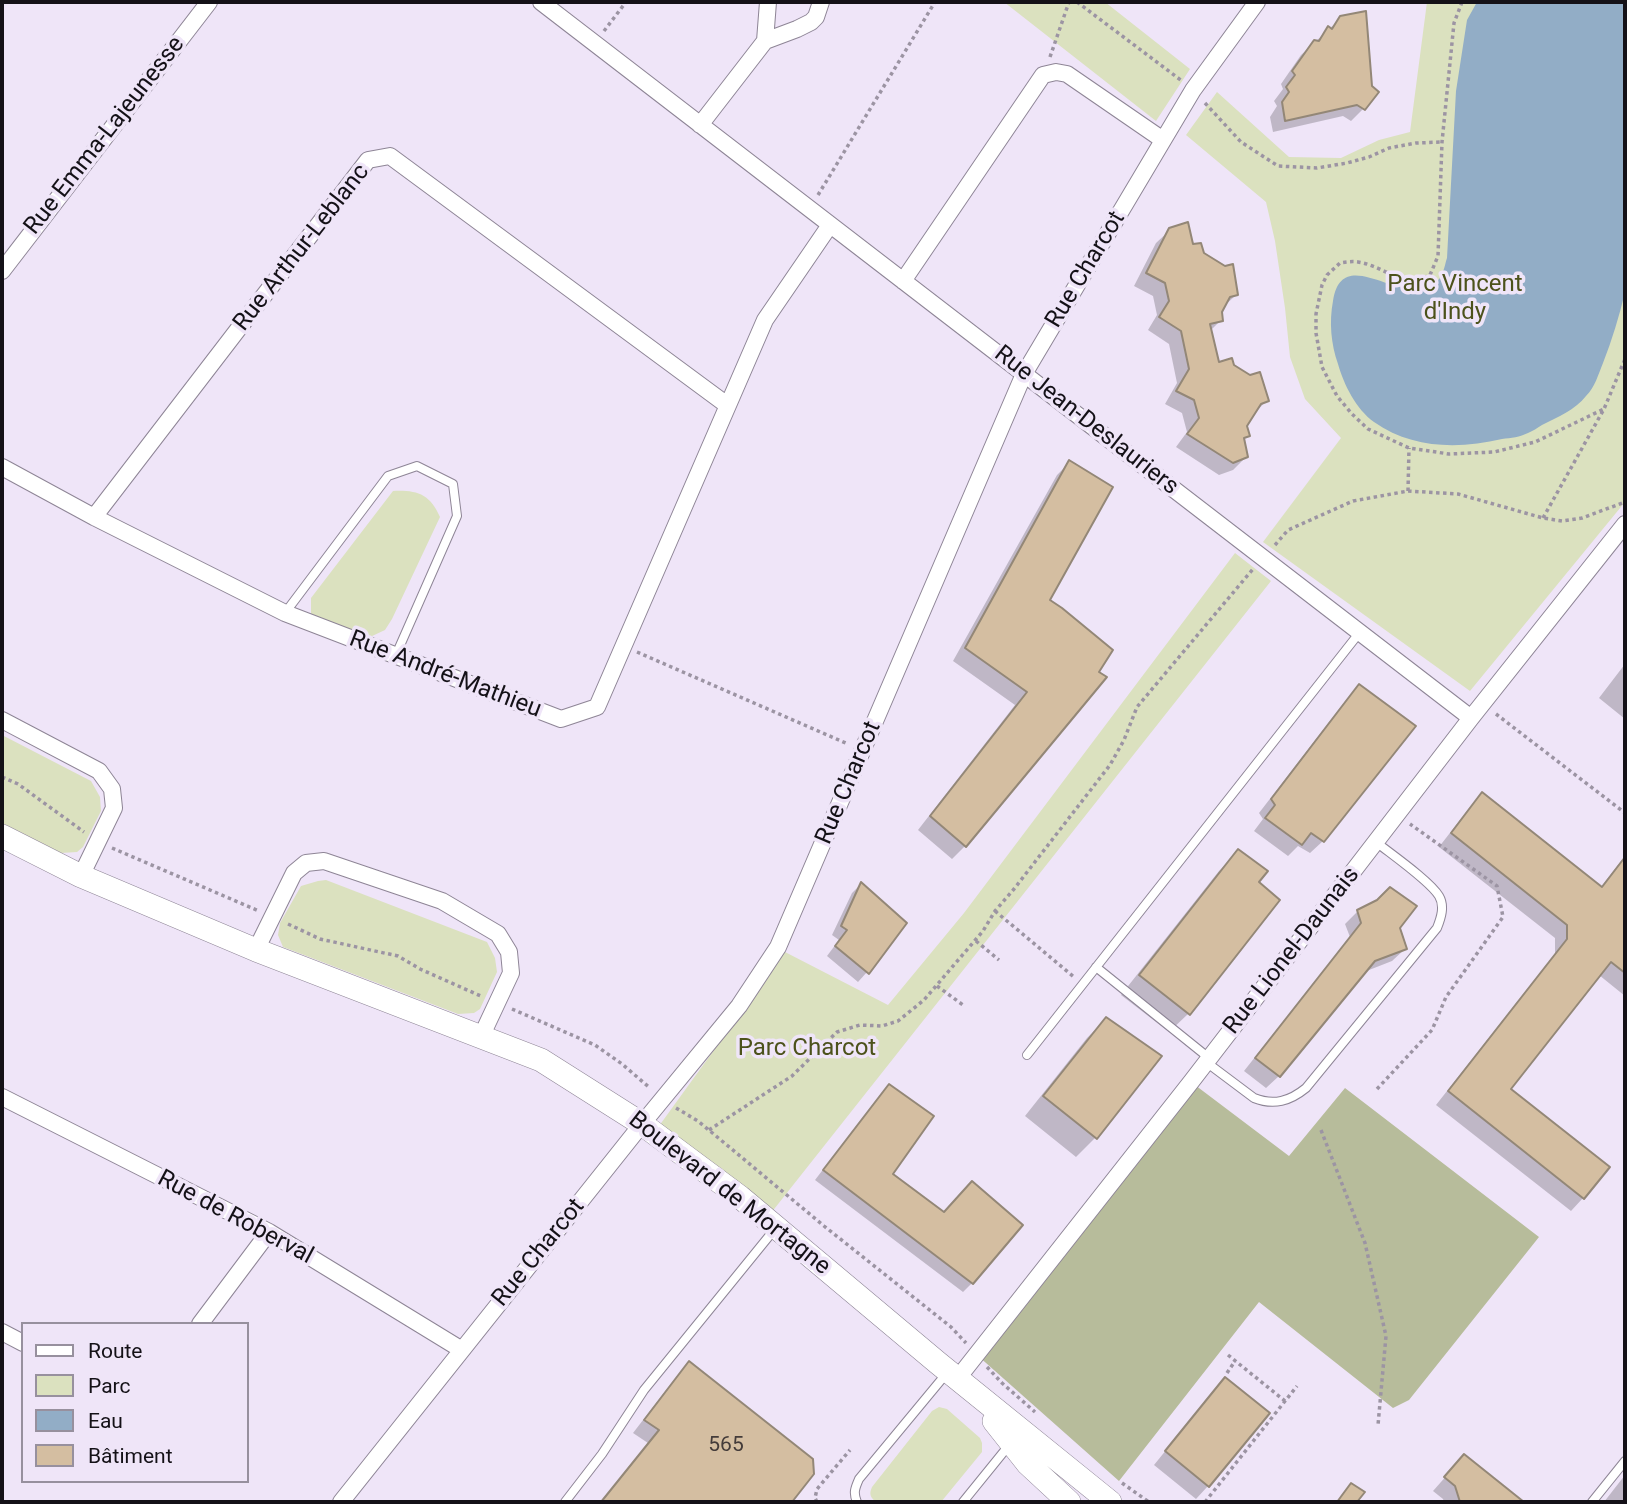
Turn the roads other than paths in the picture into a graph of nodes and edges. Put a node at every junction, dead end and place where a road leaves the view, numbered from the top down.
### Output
1 (209, 2) edge
2 (541, 2) edge
3 (768, 2) edge
4 (821, 2) edge
5 (1257, 2) edge
6 (765, 41) junction
7 (700, 125) junction
8 (1163, 141) junction
9 (830, 225) junction
10 (2, 271) edge
11 (903, 281) junction
12 (1024, 374) junction
13 (727, 405) junction
14 (2, 467) edge
15 (94, 517) junction
16 (1625, 524) edge
17 (285, 613) junction
18 (1360, 632) junction
19 (395, 656) junction
20 (1471, 718) junction
21 (2, 720) edge
22 (2, 836) edge
23 (1376, 842) junction
24 (82, 876) junction
25 (256, 950) junction
26 (1096, 967) junction
27 (481, 1037) junction
28 (1027, 1055) dead end
29 (1208, 1060) junction
30 (2, 1097) edge
31 (642, 1124) junction
32 (776, 1228) junction
33 (269, 1232) junction
34 (202, 1322) edge
35 (2, 1332) edge
36 (21, 1342) edge
37 (462, 1350) junction
38 (954, 1375) junction
39 (1011, 1441) junction
40 (1625, 1461) edge
41 (341, 1502) edge
42 (565, 1502) edge
43 (857, 1502) edge
44 (963, 1502) edge
45 (1069, 1502) edge
46 (1110, 1502) edge
47 (1592, 1502) edge

1 - 10 street, Rue Emma-Lajeunesse
2 - 7 street, Rue Jean-Deslauriers
3 - 6 street
4 - 6 street
5 - 8 street, Rue Charcot
6 - 7 street
7 - 9 street, Rue Jean-Deslauriers
8 - 11 street
8 - 12 street, Rue Charcot
9 - 11 street, Rue Jean-Deslauriers
9 - 13 street, Rue André-Mathieu
11 - 12 street, Rue Jean-Deslauriers
12 - 18 street, Rue Jean-Deslauriers
12 - 31 street, Rue Charcot
13 - 15 street, Rue Arthur-Leblanc
13 - 19 street, Rue André-Mathieu
14 - 15 street, Rue André-Mathieu
15 - 17 street, Rue André-Mathieu
16 - 20 street, Rue Lionel-Daunais
17 - 19 street, Rue André-Mathieu
17 - 19 lane
18 - 20 street, Rue Jean-Deslauriers
18 - 26 lane
20 - 23 street, Rue Lionel-Daunais
21 - 24 street
22 - 24 street, Boulevard de Mortagne
23 - 29 street, Rue Lionel-Daunais
23 - 29 lane
24 - 25 street, Boulevard de Mortagne
25 - 27 street, Boulevard de Mortagne
25 - 27 street
26 - 28 lane
26 - 29 lane
27 - 31 street, Boulevard de Mortagne
29 - 38 street, Rue Lionel-Daunais
30 - 33 street, Rue de Roberval
31 - 32 street, Boulevard de Mortagne
31 - 37 street, Rue Charcot
32 - 38 street, Boulevard de Mortagne
32 - 42 lane
33 - 34 street
33 - 37 street, Rue de Roberval
35 - 36 street
37 - 41 street, Rue Charcot
38 - 39 street, Boulevard de Mortagne
38 - 43 lane
38 - 46 street, Boulevard de Mortagne
39 - 44 lane
39 - 45 street, Boulevard de Mortagne
40 - 47 lane

